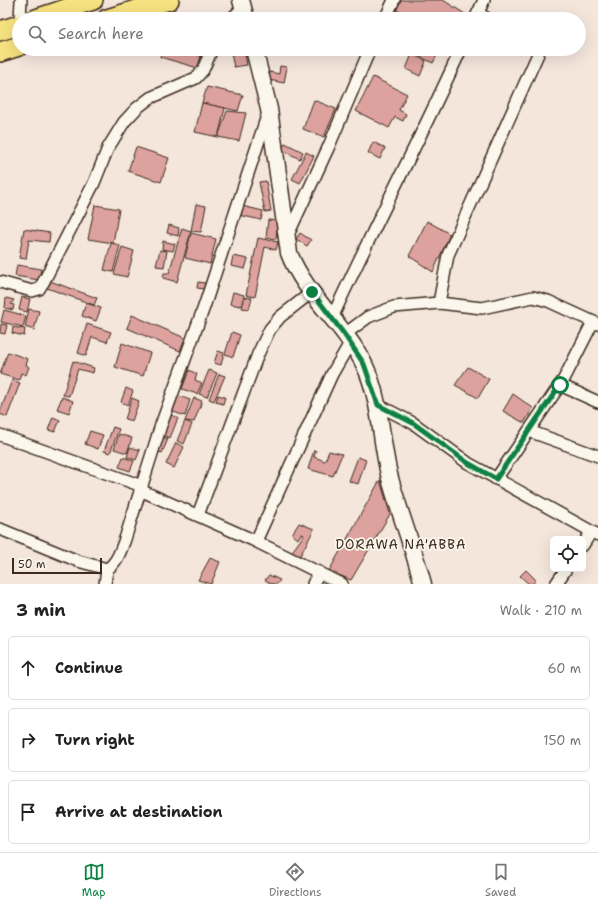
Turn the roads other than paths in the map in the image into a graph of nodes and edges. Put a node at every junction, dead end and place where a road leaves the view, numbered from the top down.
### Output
1 (20, 0) edge
2 (93, 0) edge
3 (169, 0) edge
4 (394, 0) edge
5 (484, 0) edge
6 (20, 12) edge
7 (57, 12) edge
8 (130, 12) edge
9 (388, 12) edge
10 (478, 12) edge
11 (12, 27) edge
12 (0, 31) edge
13 (12, 48) edge
14 (0, 52) edge
15 (209, 56) edge
16 (256, 56) edge
17 (367, 56) edge
18 (458, 56) edge
19 (537, 56) edge
20 (269, 109) junction
21 (287, 236) junction
22 (0, 282) edge
23 (312, 292) junction
24 (439, 303) junction
25 (332, 318) junction
26 (596, 323) edge
27 (347, 338) junction
28 (560, 385) junction
29 (598, 402) edge
30 (378, 405) junction
31 (528, 431) junction
32 (0, 435) edge
33 (598, 456) edge
34 (496, 479) junction
35 (141, 488) junction
36 (198, 515) junction
37 (0, 528) edge
38 (595, 534) edge
39 (256, 541) junction
40 (586, 542) edge
41 (107, 570) junction
42 (319, 572) junction
43 (564, 572) edge
44 (105, 584) edge
45 (313, 584) edge
46 (342, 584) edge
47 (423, 584) edge
48 (556, 584) edge

1 - 6 street
2 - 7 highway
3 - 8 highway
4 - 9 street
5 - 10 street
11 - 12 highway
13 - 14 highway
15 - 22 street
16 - 20 main road
17 - 21 street
18 - 25 street
19 - 24 street
20 - 21 main road
20 - 35 street
21 - 23 main road
23 - 25 main road
23 - 36 street
24 - 26 street
24 - 27 street
25 - 27 main road
26 - 28 street
27 - 30 main road
27 - 39 street
28 - 29 street
28 - 31 street
30 - 34 street
30 - 47 main road
31 - 33 street
31 - 34 street
32 - 35 street
34 - 38 street
35 - 36 street
35 - 41 street
36 - 39 street
37 - 41 street
38 - 40 street
39 - 42 street
41 - 44 street
42 - 45 street
42 - 46 street
43 - 48 street

